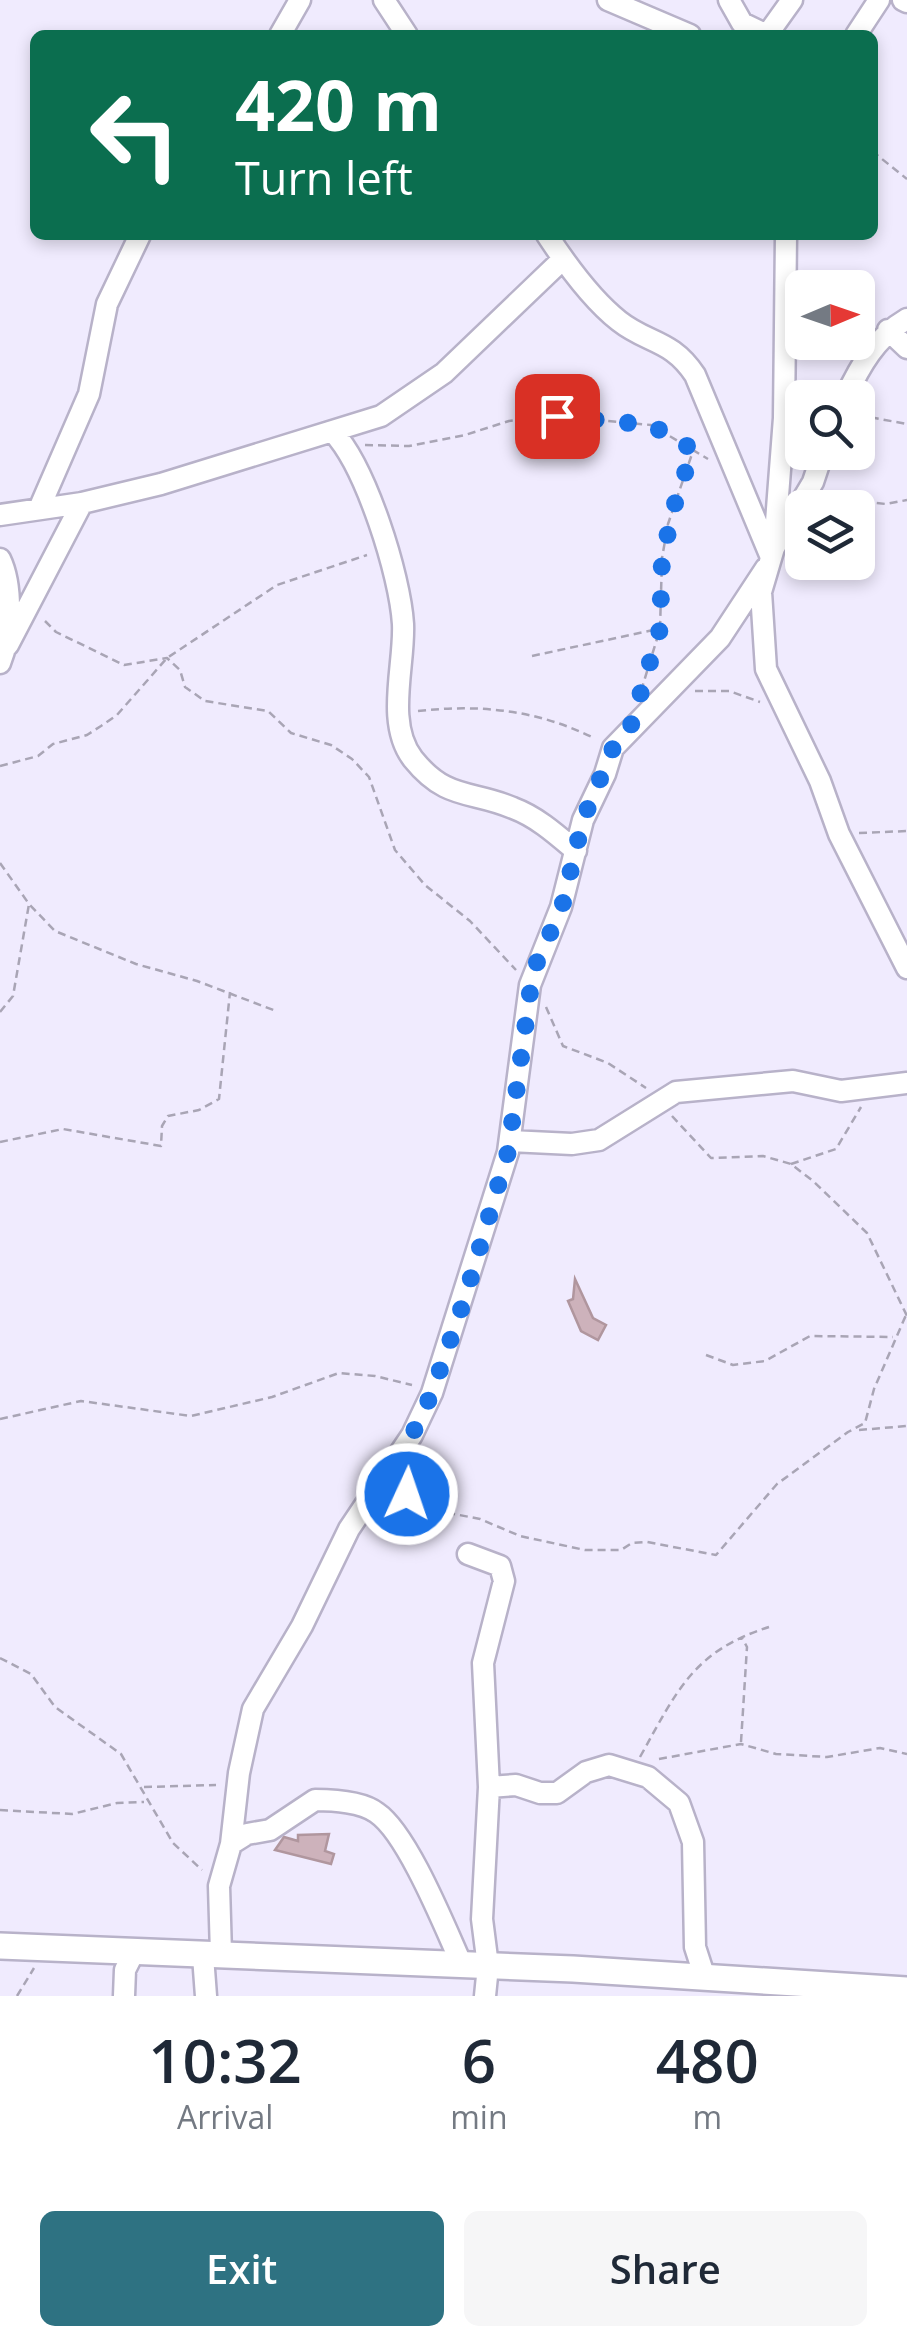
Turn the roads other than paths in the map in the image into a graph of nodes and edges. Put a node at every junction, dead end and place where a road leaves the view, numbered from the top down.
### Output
1 (300, 0) edge
2 (384, 0) edge
3 (608, 0) edge
4 (728, 0) edge
5 (792, 0) edge
6 (879, 0) edge
7 (283, 30) edge
8 (404, 30) edge
9 (678, 30) edge
10 (757, 30) edge
11 (771, 30) edge
12 (859, 30) edge
13 (138, 240) edge
14 (550, 240) edge
15 (786, 240) edge
16 (563, 258) junction
17 (898, 325) edge
18 (907, 348) edge
19 (853, 380) edge
20 (338, 438) junction
21 (818, 470) edge
22 (82, 503) junction
23 (38, 509) junction
24 (0, 516) edge
25 (770, 558) junction
26 (0, 559) edge
27 (4, 654) edge
28 (576, 851) junction
29 (907, 968) edge
30 (907, 1083) edge
31 (510, 1140) junction
32 (468, 1554) dead end
33 (489, 1787) junction
34 (231, 1844) junction
35 (0, 1946) edge
36 (135, 1950) junction
37 (212, 1955) junction
38 (475, 1966) junction
39 (705, 1978) junction
40 (907, 1990) edge
41 (124, 1996) edge
42 (206, 1996) edge
43 (485, 1996) edge

1 - 7 street
2 - 8 street
3 - 9 street
4 - 10 street
5 - 11 street
6 - 12 street
13 - 23 street
14 - 16 street
15 - 25 street
16 - 20 street
16 - 25 street
17 - 18 street
17 - 19 street
20 - 22 street
20 - 28 street
21 - 25 street
22 - 23 street
22 - 27 street
23 - 24 street
25 - 28 street
25 - 29 street
26 - 27 street
28 - 31 street
30 - 31 street
31 - 34 street
32 - 33 street
33 - 38 street
33 - 39 street
34 - 37 street
34 - 38 street
35 - 36 street
36 - 37 street
36 - 41 street
37 - 38 street
37 - 42 street
38 - 39 street
38 - 43 street
39 - 40 street

